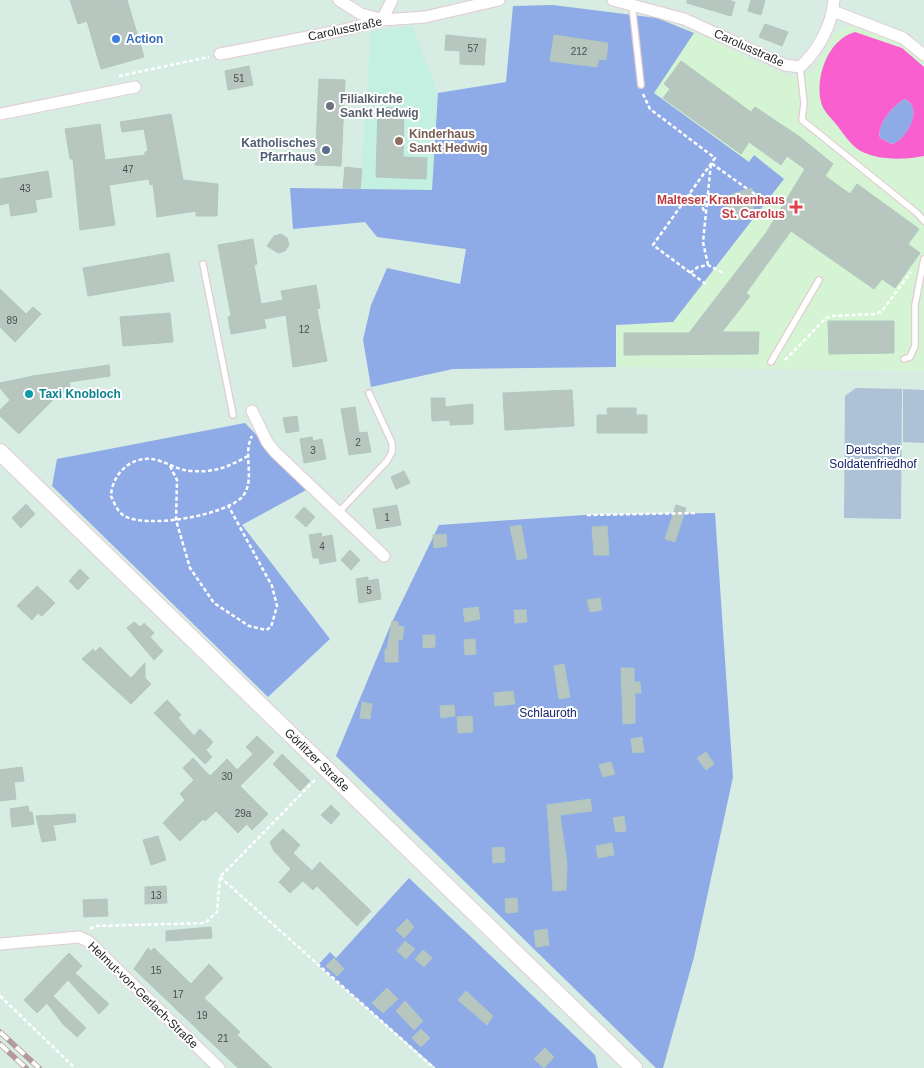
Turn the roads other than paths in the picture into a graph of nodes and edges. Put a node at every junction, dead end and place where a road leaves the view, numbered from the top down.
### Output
1 (339, 0) edge
2 (392, 0) edge
3 (499, 0) edge
4 (613, 0) edge
5 (632, 4) junction
6 (834, 5) edge
7 (382, 20) junction
8 (220, 54) dead end
9 (924, 55) edge
10 (800, 67) junction
11 (641, 85) road end
12 (135, 87) dead end
13 (1, 111) edge
14 (924, 222) edge
15 (924, 260) edge
16 (203, 264) dead end
17 (819, 280) dead end
18 (904, 359) dead end
19 (771, 362) dead end
20 (369, 393) dead end
21 (252, 411) dead end
22 (233, 415) dead end
23 (0, 452) edge
24 (338, 513) junction
25 (384, 556) dead end
26 (0, 944) edge
27 (219, 1068) edge
28 (634, 1068) edge

1 - 7 street
2 - 7 street
3 - 7 street, Carolusstraße
4 - 5 street, Carolusstraße
5 - 10 street, Carolusstraße
5 - 11 lane
6 - 9 street
6 - 10 street
7 - 8 street, Carolusstraße
10 - 14 lane
12 - 13 street
15 - 18 lane
16 - 22 lane
17 - 19 lane
20 - 24 lane
21 - 24 street
23 - 28 street, Görlitzer Straße
24 - 25 street
26 - 27 street, Helmut-von-Gerlach-Straße

